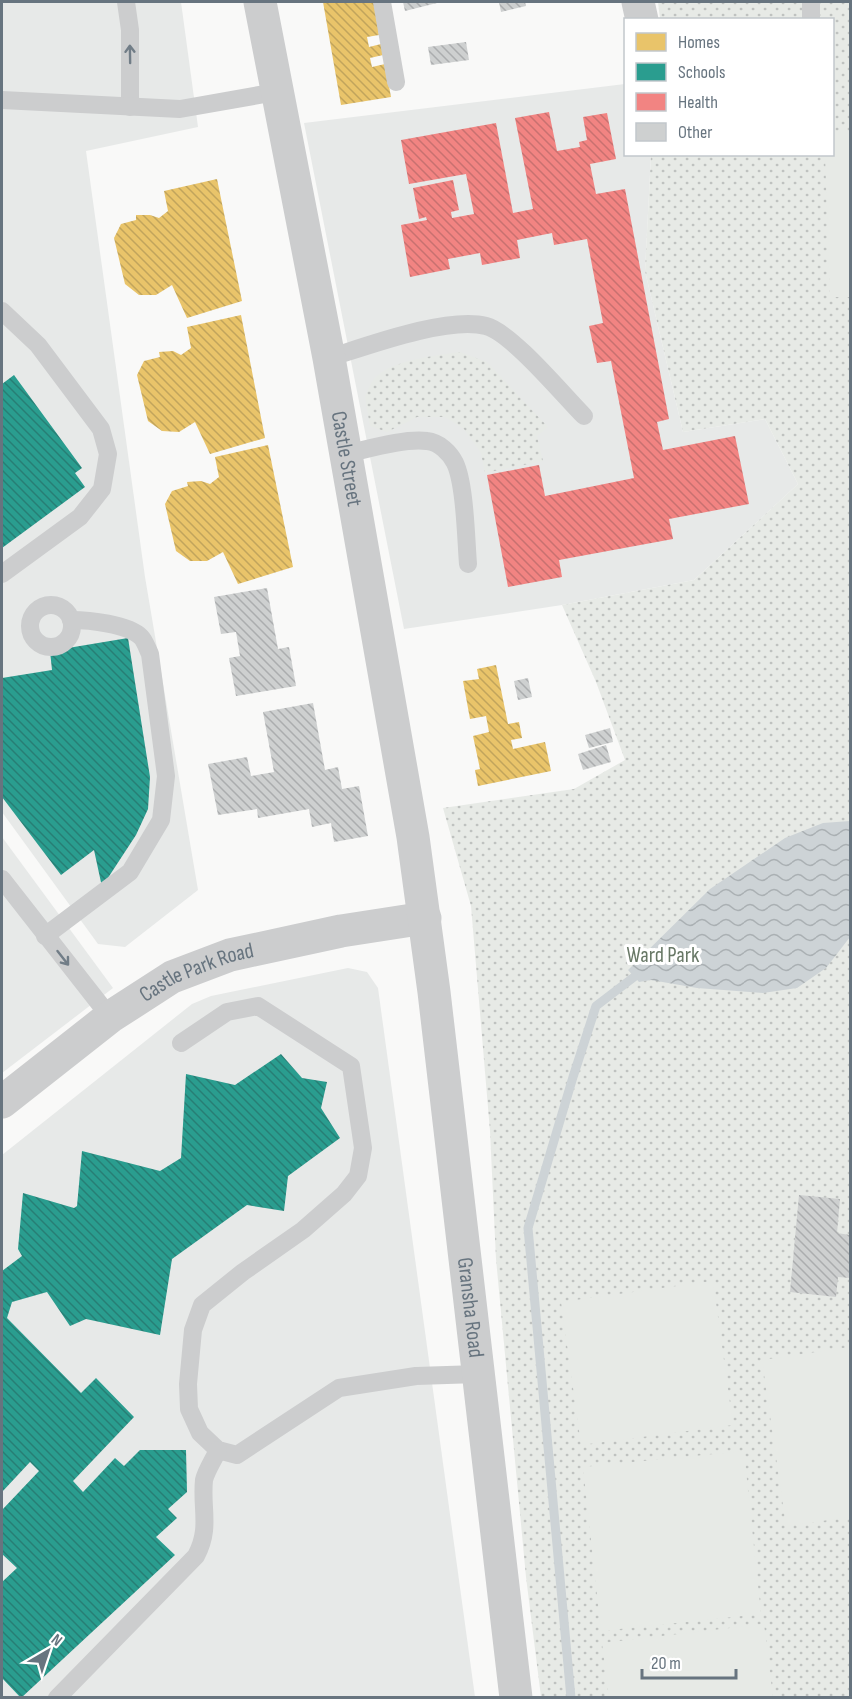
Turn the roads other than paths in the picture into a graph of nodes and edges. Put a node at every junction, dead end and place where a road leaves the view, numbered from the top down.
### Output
1 (126, 2) edge
2 (260, 2) edge
3 (382, 2) edge
4 (638, 2) edge
5 (811, 2) edge
6 (642, 18) edge
7 (812, 18) edge
8 (396, 82) dead end
9 (276, 92) junction
10 (2, 100) edge
11 (130, 106) junction
12 (2, 311) edge
13 (329, 358) junction
14 (584, 416) dead end
15 (345, 454) junction
16 (468, 564) dead end
17 (2, 574) edge
18 (71, 620) dead end
19 (2, 879) edge
20 (424, 918) junction
21 (45, 936) junction
22 (110, 1017) junction
23 (181, 1043) dead end
24 (2, 1102) edge
25 (478, 1374) junction
26 (218, 1450) junction
27 (57, 1698) edge
28 (516, 1698) edge

11 -> 1 lane
2 - 9 street, Castle Street
3 - 8 lane
4 - 6 street
5 - 7 lane
9 - 11 lane
9 - 13 street, Castle Street
10 - 11 lane
12 - 17 lane
13 - 14 lane
13 - 15 street, Castle Street
15 - 16 lane
15 - 20 street, Castle Street
18 - 21 lane
19 - 21 lane
20 - 22 street, Castle Park Road
20 - 25 street, Gransha Road
21 -> 22 lane
22 - 24 street, Castle Park Road
23 - 26 lane
25 - 26 lane
25 - 28 street, Gransha Road
26 - 27 lane

